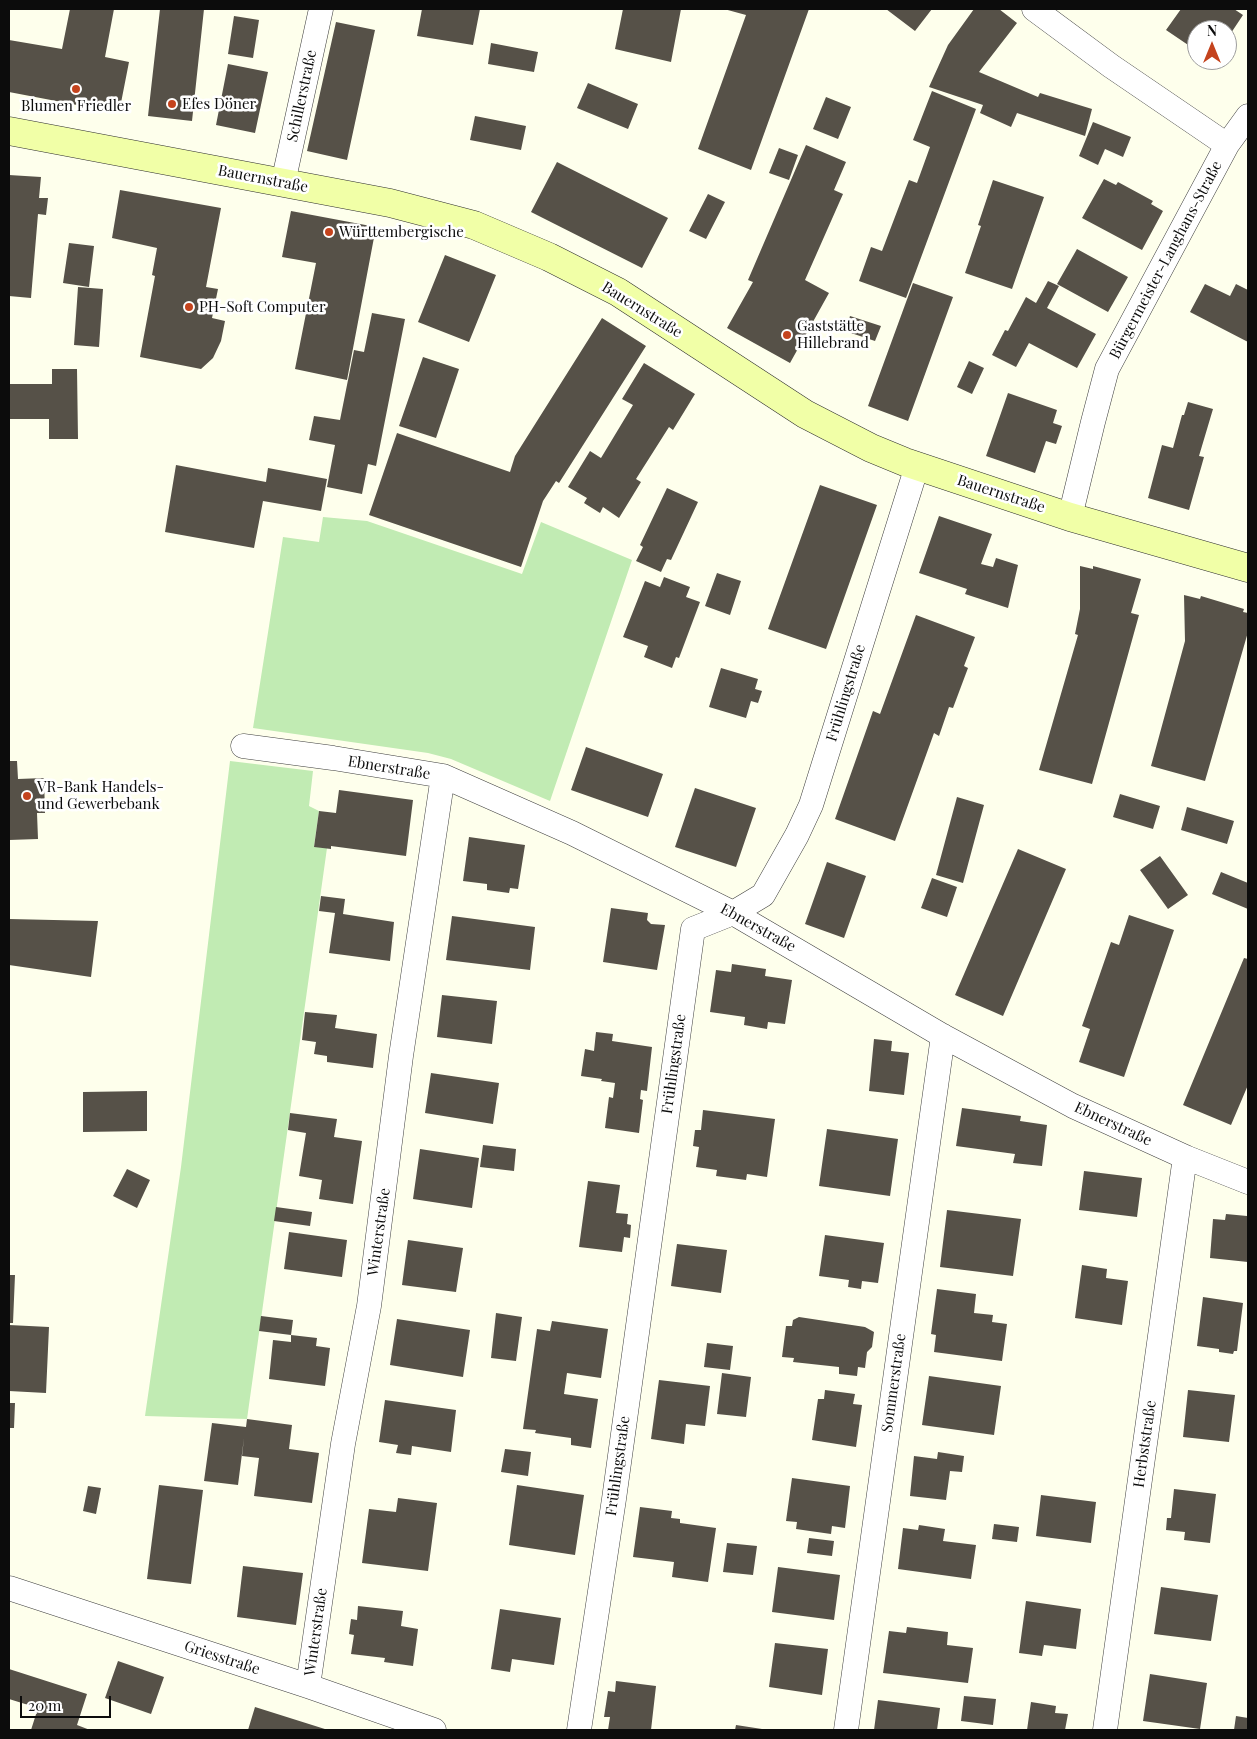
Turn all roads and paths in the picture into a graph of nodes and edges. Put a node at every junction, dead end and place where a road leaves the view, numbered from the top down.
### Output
1 (321, 9) edge
2 (1034, 9) edge
3 (1248, 116) edge
4 (9, 131) edge
5 (1227, 145) junction
6 (284, 183) junction
7 (917, 466) junction
8 (1070, 517) junction
9 (1248, 568) edge
10 (243, 746) dead end
11 (443, 776) junction
12 (733, 913) junction
13 (943, 1036) junction
14 (1185, 1157) junction
15 (1248, 1182) edge
16 (9, 1588) edge
17 (308, 1686) junction
18 (434, 1730) edge
19 (579, 1730) edge
20 (846, 1730) edge
21 (1105, 1730) edge

1 - 6 street, Schillerstraße
2 - 5 street, Bürgermeister-Langhans-Straße
3 - 5 street
4 - 6 main road, Bauernstraße
5 - 8 street, Bürgermeister-Langhans-Straße
6 - 7 main road, Bauernstraße
7 - 8 main road, Bauernstraße
7 - 12 street, Frühlingstraße
8 - 9 main road, Bauernstraße
10 - 11 street, Ebnerstraße
11 - 12 street, Ebnerstraße
11 - 17 street, Winterstraße
12 - 13 street, Ebnerstraße
12 - 19 street, Frühlingstraße
13 - 14 street, Ebnerstraße
13 - 20 street, Sommerstraße
14 - 15 street, Ebnerstraße
14 - 21 street, Herbststraße
16 - 17 street, Griesstraße
17 - 18 street, Griesstraße

